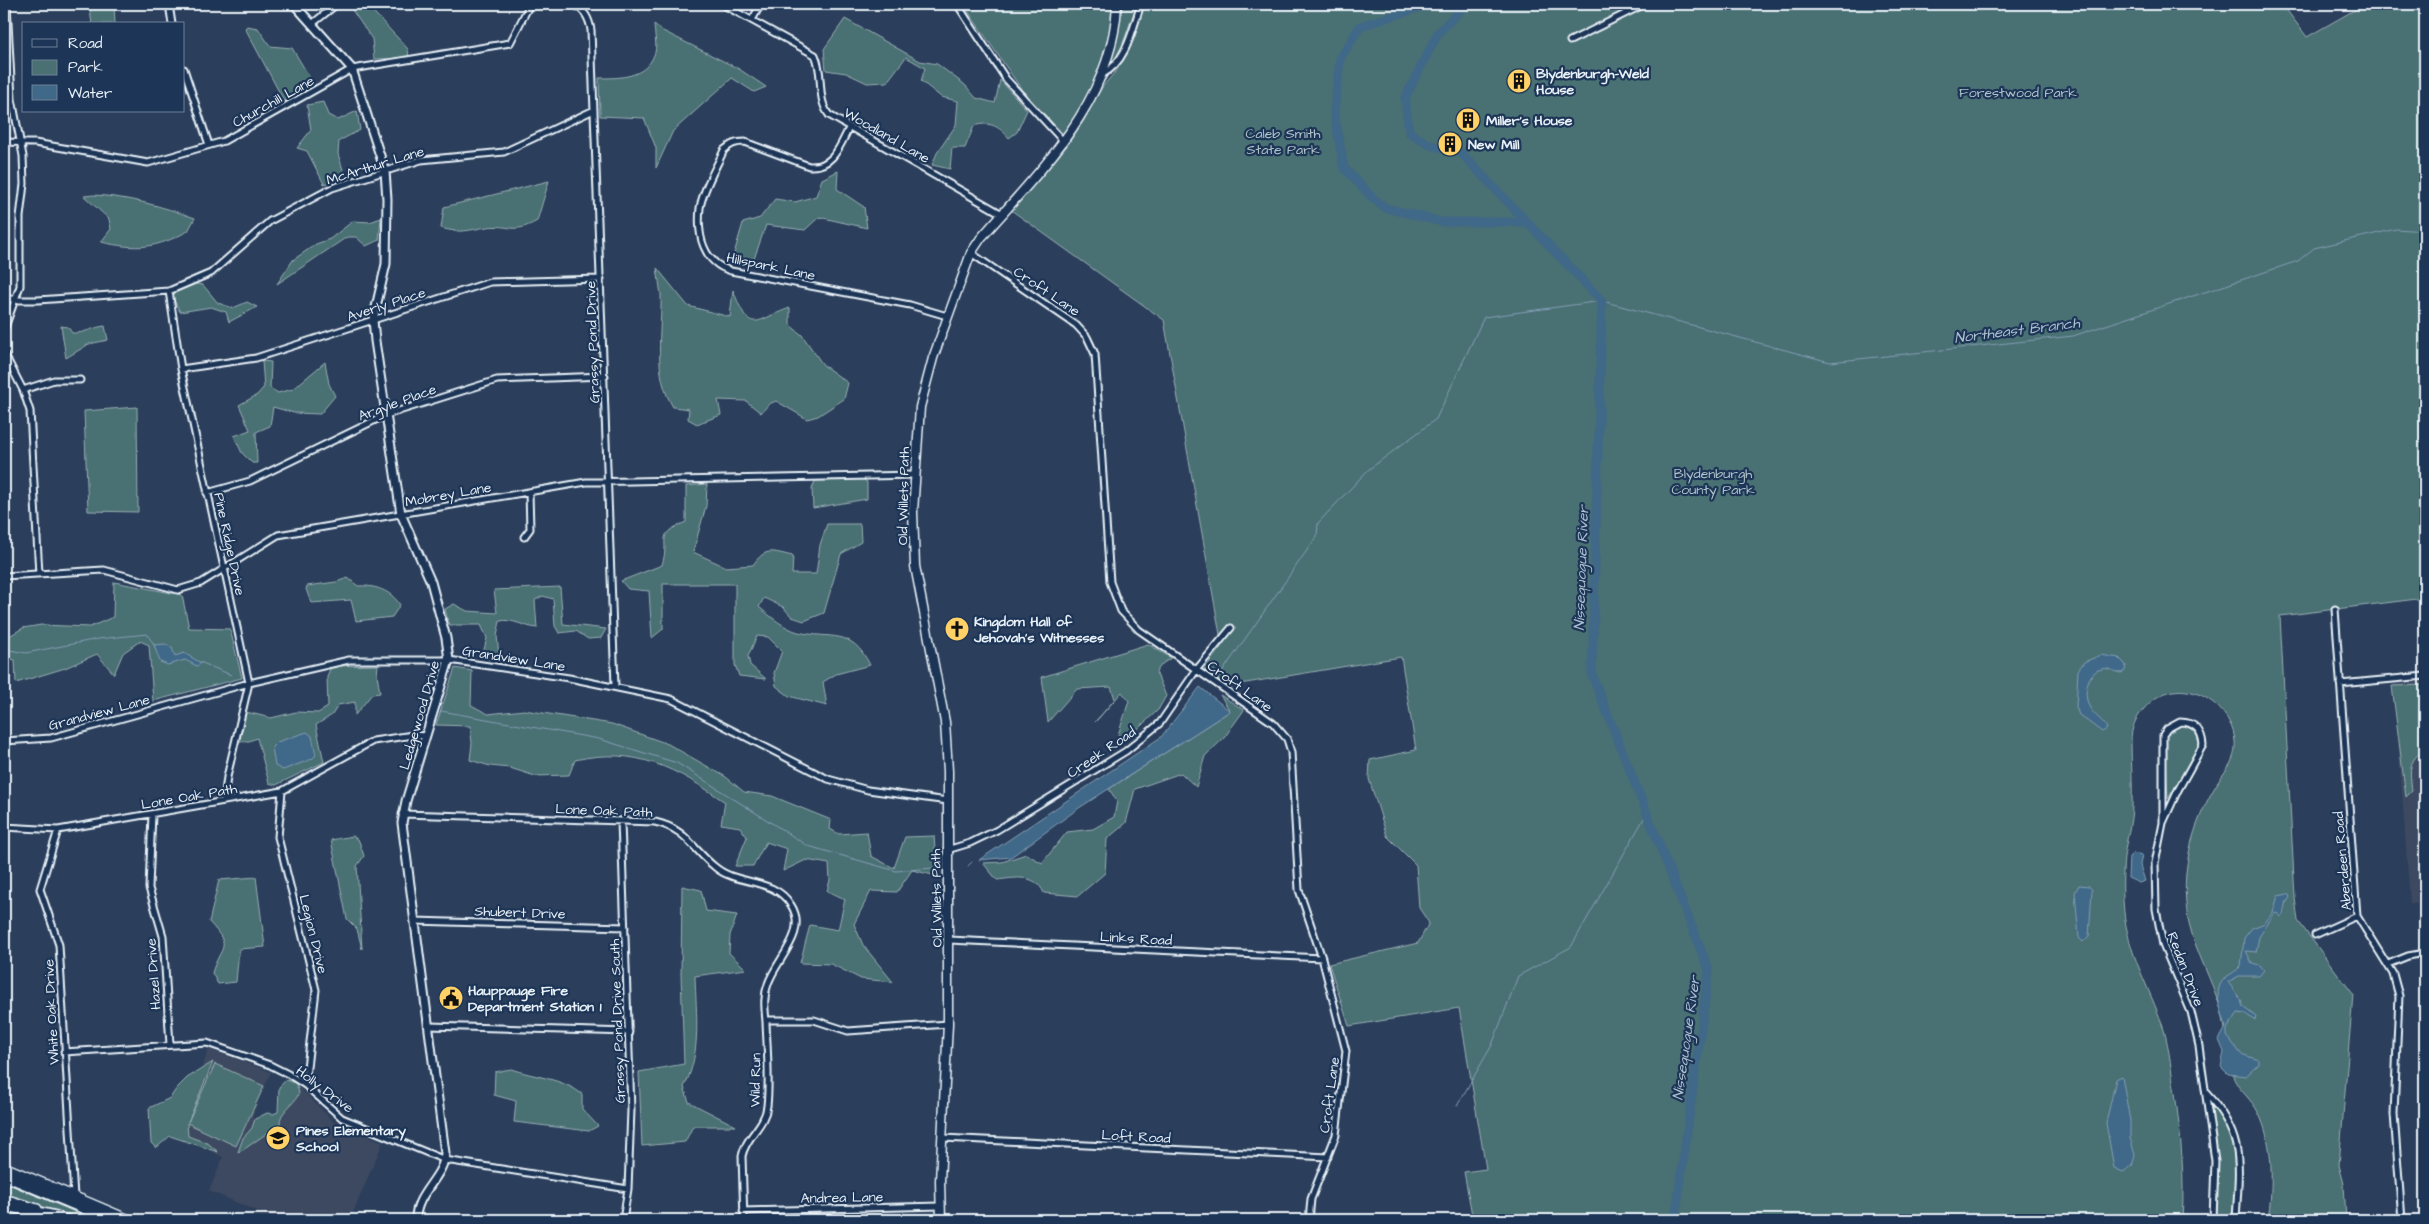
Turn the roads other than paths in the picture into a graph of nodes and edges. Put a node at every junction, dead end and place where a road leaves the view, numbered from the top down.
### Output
1 (7, 4) edge
2 (169, 4) edge
3 (294, 4) edge
4 (337, 4) edge
5 (530, 4) edge
6 (574, 4) edge
7 (722, 4) edge
8 (761, 4) edge
9 (957, 4) edge
10 (1117, 4) edge
11 (1141, 4) edge
12 (1645, 4) edge
13 (752, 20) junction
14 (172, 22) edge
15 (312, 24) junction
16 (1570, 41) dead end
17 (352, 69) junction
18 (185, 72) edge
19 (1103, 74) junction
20 (594, 110) junction
21 (849, 128) junction
22 (20, 141) junction
23 (4, 142) edge
24 (1064, 142) junction
25 (210, 145) junction
26 (385, 171) junction
27 (1002, 214) junction
28 (971, 253) junction
29 (601, 279) junction
30 (169, 292) junction
31 (4, 298) edge
32 (15, 300) junction
33 (947, 316) junction
34 (373, 320) junction
35 (4, 330) edge
36 (4, 353) edge
37 (181, 369) junction
38 (605, 376) junction
39 (80, 380) dead end
40 (24, 390) junction
41 (386, 415) junction
42 (915, 475) junction
43 (609, 482) junction
44 (529, 492) junction
45 (207, 493) junction
46 (401, 514) junction
47 (524, 537) dead end
48 (224, 569) junction
49 (39, 574) junction
50 (4, 576) edge
51 (2335, 609) dead end
52 (1231, 628) dead end
53 (449, 660) junction
54 (1197, 669) junction
55 (2425, 676) edge
56 (249, 683) junction
57 (2340, 684) junction
58 (615, 686) junction
59 (425, 736) junction
60 (4, 741) edge
61 (282, 790) junction
62 (224, 800) junction
63 (948, 801) junction
64 (152, 814) junction
65 (402, 814) junction
66 (621, 821) junction
67 (2163, 823) junction
68 (4, 826) edge
69 (58, 830) junction
70 (947, 850) junction
71 (2357, 916) junction
72 (414, 920) junction
73 (625, 927) junction
74 (2315, 935) dead end
75 (949, 940) junction
76 (2425, 953) edge
77 (1322, 958) junction
78 (2388, 964) junction
79 (772, 974) joint
80 (766, 1020) junction
81 (948, 1024) junction
82 (429, 1026) junction
83 (629, 1032) junction
84 (170, 1045) junction
85 (64, 1052) junction
86 (305, 1085) junction
87 (2206, 1093) junction
88 (943, 1138) junction
89 (1328, 1157) junction
90 (444, 1160) junction
91 (4, 1167) edge
92 (4, 1175) edge
93 (628, 1189) junction
94 (74, 1197) junction
95 (4, 1199) edge
96 (4, 1205) edge
97 (940, 1206) junction
98 (743, 1211) junction
99 (57, 1217) junction
100 (68, 1220) edge
101 (112, 1220) edge
102 (129, 1220) edge
103 (416, 1220) edge
104 (623, 1220) edge
105 (744, 1220) edge
106 (941, 1220) edge
107 (1309, 1220) edge
108 (2213, 1220) edge
109 (2236, 1220) edge
110 (2402, 1220) edge

1 - 22 street
2 - 14 street
3 - 15 street, Ledgewood Drive
4 - 15 street
5 - 17 street, Churchill Lane
6 - 20 street, Grassy Pond Drive
7 - 13 street, Woodland Lane
8 - 13 street
9 - 24 street
10 - 19 main road, Old Willets Path
11 - 19 street
12 - 16 street
13 - 21 street, Woodland Lane
15 - 17 street, Ledgewood Drive
17 - 25 street, Churchill Lane
17 - 26 street, Ledgewood Drive
18 - 25 street
19 - 24 main road, Old Willets Path
20 - 26 street, McArthur Lane
20 - 29 street, Grassy Pond Drive
21 - 27 street, Woodland Lane
21 - 33 street, Hillspark Lane
22 - 23 street, Churchill Lane
22 - 25 street, Churchill Lane
22 - 32 street
24 - 27 main road, Old Willets Path
26 - 30 street, McArthur Lane
26 - 34 street, Ledgewood Drive
27 - 28 main road, Old Willets Path
28 - 33 main road, Old Willets Path
28 - 54 street, Croft Lane
29 - 34 street, Averly Place
29 - 38 street, Grassy Pond Drive
30 - 32 street, McArthur Lane
30 - 37 street, Pine Ridge Drive
31 - 32 street, McArthur Lane
32 - 35 street
33 - 42 main road, Old Willets Path
34 - 37 street, Averly Place
34 - 41 street, Ledgewood Drive
36 - 40 street
37 - 45 street, Pine Ridge Drive
38 - 41 street, Argyle Place
38 - 43 street, Grassy Pond Drive
39 - 40 street
40 - 49 street
41 - 45 street, Argyle Place
41 - 46 street, Ledgewood Drive
42 - 43 street, Mobrey Lane
42 - 63 main road, Old Willets Path
43 - 44 street, Mobrey Lane
43 - 58 street, Grassy Pond Drive
44 - 46 street, Mobrey Lane
44 - 47 street
45 - 48 street, Pine Ridge Drive
46 - 48 street, Mobrey Lane
46 - 53 street, Ledgewood Drive
48 - 49 street, Mobrey Lane
48 - 56 street, Pine Ridge Drive
49 - 50 street, Mobrey Lane
51 - 57 street, Aberdeen Road
52 - 54 street, Creek Road
53 - 56 street, Grandview Lane
53 - 58 street, Grandview Lane
53 - 59 street, Ledgewood Drive
54 - 70 street, Creek Road
54 - 77 street, Croft Lane
55 - 57 street
56 - 60 street, Grandview Lane
56 - 62 street, Pine Ridge Drive
57 - 71 street, Aberdeen Road
58 - 63 street, Grandview Lane
59 - 61 street, Lone Oak Path
59 - 65 street, Ledgewood Drive
61 - 62 street, Lone Oak Path
61 - 86 street, Legion Drive
62 - 64 street, Lone Oak Path
63 - 70 main road, Old Willets Path
64 - 69 street, Lone Oak Path
64 - 84 street, Hazel Drive
65 - 66 street, Lone Oak Path
65 - 72 street, Ledgewood Drive
66 - 73 street, Grassy Pond Drive South
66 - 79 street, Lone Oak Path
67 - 67 street, Redan Drive
67 - 87 street, Redan Drive
68 - 69 street, Lone Oak Path
69 - 85 street, White Oak Drive
70 - 75 main road, Old Willets Path
71 - 74 street
71 - 78 street, Aberdeen Road
72 - 73 street, Shubert Drive
72 - 82 street, Ledgewood Drive
73 - 83 street, Grassy Pond Drive South
75 - 77 street, Links Road
75 - 81 main road, Old Willets Path
76 - 78 street
77 - 89 street, Croft Lane
78 - 110 street, Aberdeen Road
79 - 80 street, Wild Run
80 - 81 street
80 - 98 street, Wild Run
81 - 88 main road, Old Willets Path
82 - 83 street
82 - 90 street, Ledgewood Drive
83 - 93 street, Grassy Pond Drive South
84 - 85 street, Holly Drive
84 - 86 street, Holly Drive
85 - 94 street, White Oak Drive
86 - 90 street, Holly Drive
87 - 108 street, Redan Drive
87 - 109 street
88 - 89 street, Loft Road
88 - 97 main road, Old Willets Path
89 - 107 street, Croft Lane
90 - 93 street, Holly Drive
90 - 103 street
91 - 94 main road
92 - 101 highway
93 - 104 street, Grassy Pond Drive South
94 - 102 main road
95 - 99 main road
96 - 99 highway
97 - 98 street, Andrea Lane
97 - 106 main road, Old Willets Path
98 - 105 street, Wild Run
99 - 100 main road

